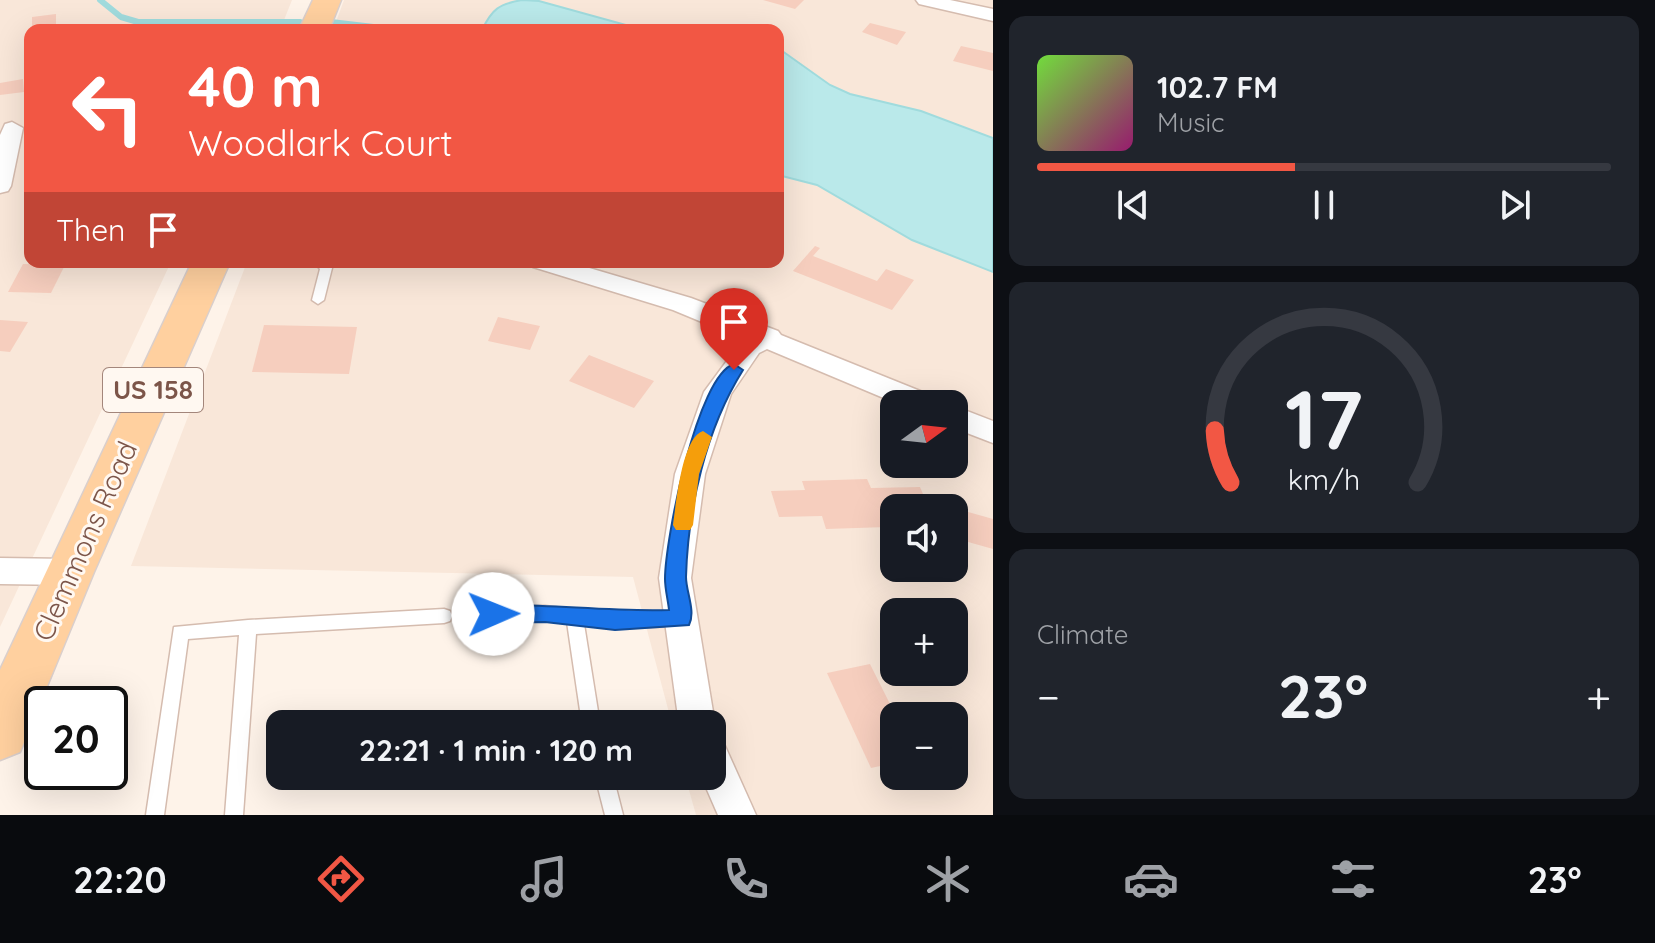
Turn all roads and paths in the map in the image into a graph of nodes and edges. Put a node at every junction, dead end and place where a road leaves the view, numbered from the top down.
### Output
1 (327, 0) edge
2 (925, 0) edge
3 (993, 15) edge
4 (317, 24) edge
5 (14, 127) edge
6 (0, 186) edge
7 (208, 268) edge
8 (326, 268) edge
9 (562, 268) edge
10 (318, 300) dead end
11 (769, 337) junction
12 (892, 390) edge
13 (968, 422) edge
14 (993, 433) edge
15 (0, 571) edge
16 (69, 572) junction
17 (474, 615) dead end
18 (444, 616) dead end
19 (575, 618) junction
20 (681, 619) junction
21 (248, 627) junction
22 (589, 710) edge
23 (695, 710) edge
24 (0, 734) edge
25 (608, 790) edge
26 (726, 790) edge
27 (155, 815) edge
28 (234, 815) edge
29 (614, 815) edge
30 (737, 815) edge

1 - 4 main road
2 - 3 street
5 - 6 street
7 - 16 main road, Clemmons Road / US 158
8 - 10 lane
9 - 11 street
11 - 12 street
11 - 20 street
13 - 14 street
15 - 16 street
16 - 24 main road, Clemmons Road / US 158
17 - 19 lane
18 - 21 lane
19 - 20 lane
19 - 22 lane
20 - 23 street
21 - 27 lane
21 - 28 lane
25 - 29 lane
26 - 30 street

